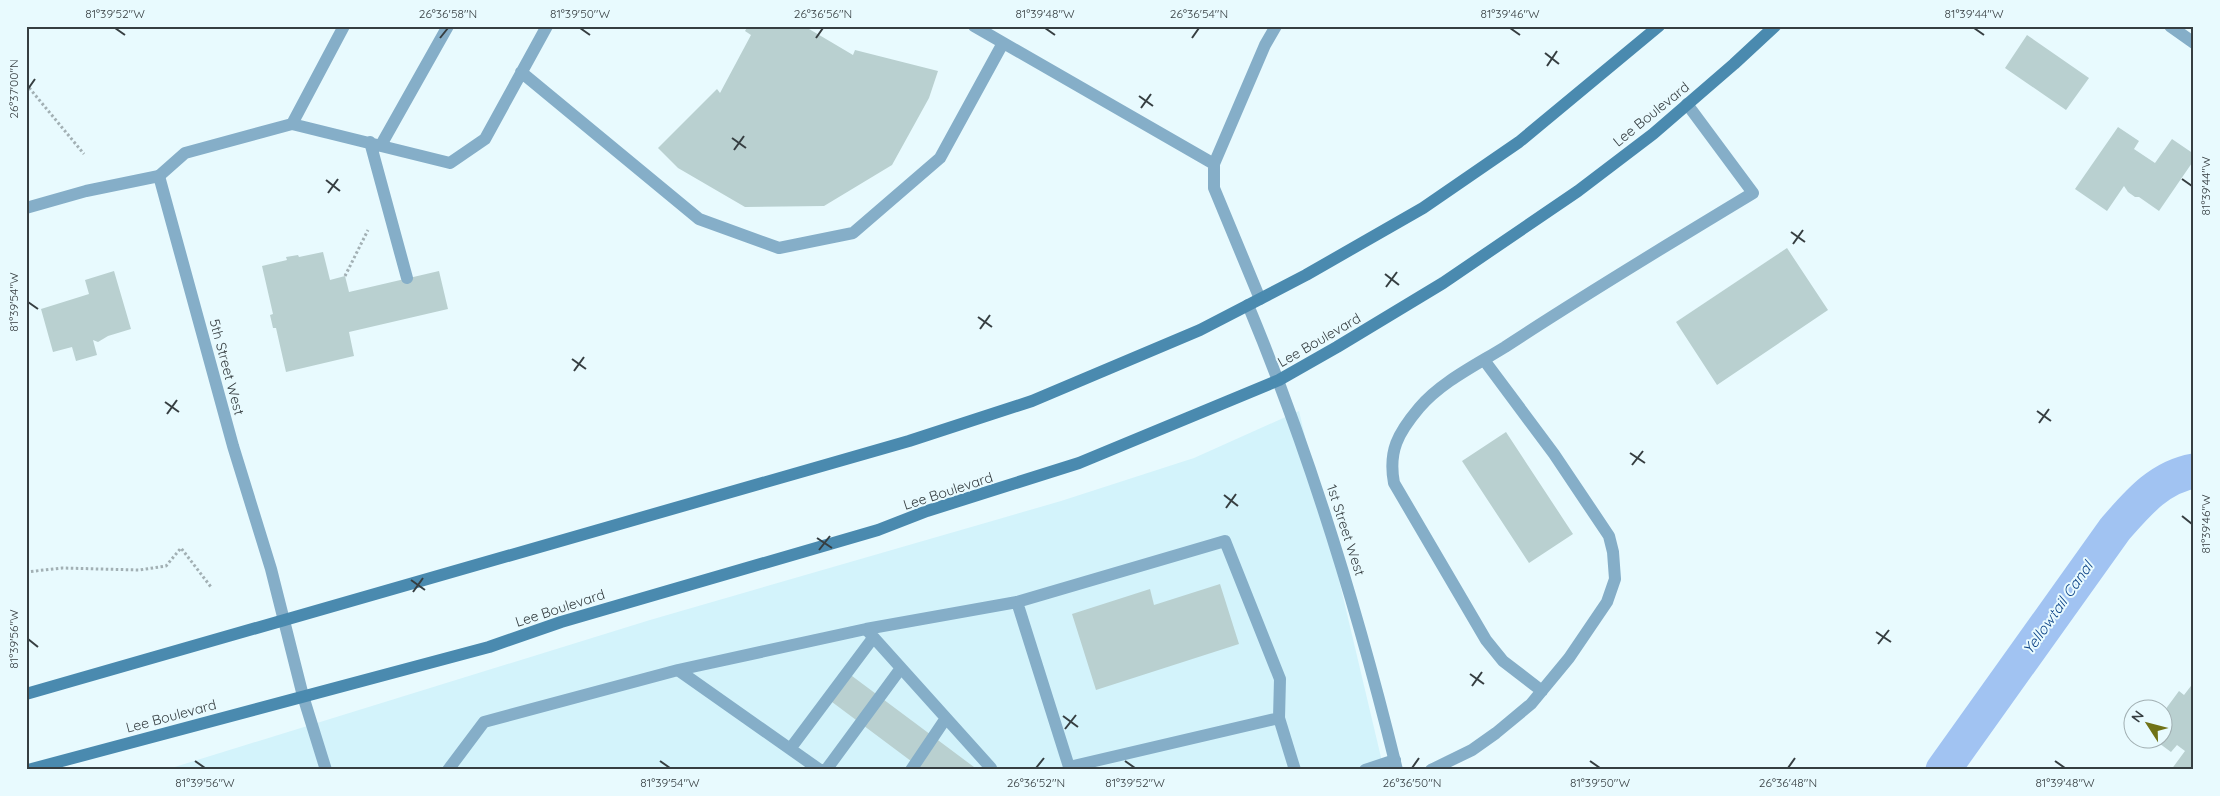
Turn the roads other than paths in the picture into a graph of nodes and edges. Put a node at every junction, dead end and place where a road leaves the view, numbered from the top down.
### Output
1 (344, 26) edge
2 (448, 26) edge
3 (547, 26) edge
4 (974, 26) edge
5 (1276, 26) edge
6 (1659, 26) edge
7 (1775, 26) edge
8 (2170, 26) edge
9 (1003, 43) junction
10 (2194, 43) edge
11 (521, 72) junction
12 (1687, 104) junction
13 (292, 124) junction
14 (375, 144) junction
15 (1214, 164) junction
16 (159, 176) junction
17 (26, 208) edge
18 (407, 278) dead end
19 (1260, 299) junction
20 (1248, 305) junction
21 (1484, 360) junction
22 (1279, 380) junction
23 (1017, 602) junction
24 (284, 620) junction
25 (869, 633) junction
26 (901, 668) junction
27 (678, 670) junction
28 (1542, 691) junction
29 (26, 694) edge
30 (303, 696) junction
31 (946, 718) junction
32 (1280, 718) junction
33 (790, 749) junction
34 (1396, 765) edge
35 (1069, 768) edge
36 (28, 770) edge
37 (326, 770) edge
38 (448, 770) edge
39 (820, 770) edge
40 (826, 770) edge
41 (911, 770) edge
42 (990, 770) edge
43 (1295, 770) edge
44 (1365, 770) edge
45 (1431, 770) edge

1 - 13 street
2 - 14 street
3 - 11 street
4 - 9 street
5 - 15 street
6 - 19 main road
7 - 12 main road, Lee Boulevard
8 - 10 street
9 - 11 street
9 - 15 street
11 - 14 street
12 - 21 street
12 - 22 main road, Lee Boulevard
13 - 14 street
13 - 16 street
14 - 18 street
15 - 19 street
16 - 17 street
16 - 24 street, 5th Street West
19 - 20 main road
20 - 22 street, 1st Street West
20 - 24 main road
21 - 28 street
21 - 28 street
22 - 30 main road, Lee Boulevard
22 - 34 street, 1st Street West
23 - 25 street
23 - 32 street
23 - 35 street
24 - 29 main road
24 - 30 street, 5th Street West
25 - 26 street
25 - 27 street
25 - 33 street
26 - 31 street
26 - 40 street
27 - 33 street
27 - 38 street
28 - 45 street
30 - 36 main road, Lee Boulevard
30 - 37 street, 5th Street West
31 - 41 street
31 - 42 street
32 - 35 street
32 - 43 street
33 - 39 street
34 - 44 street

